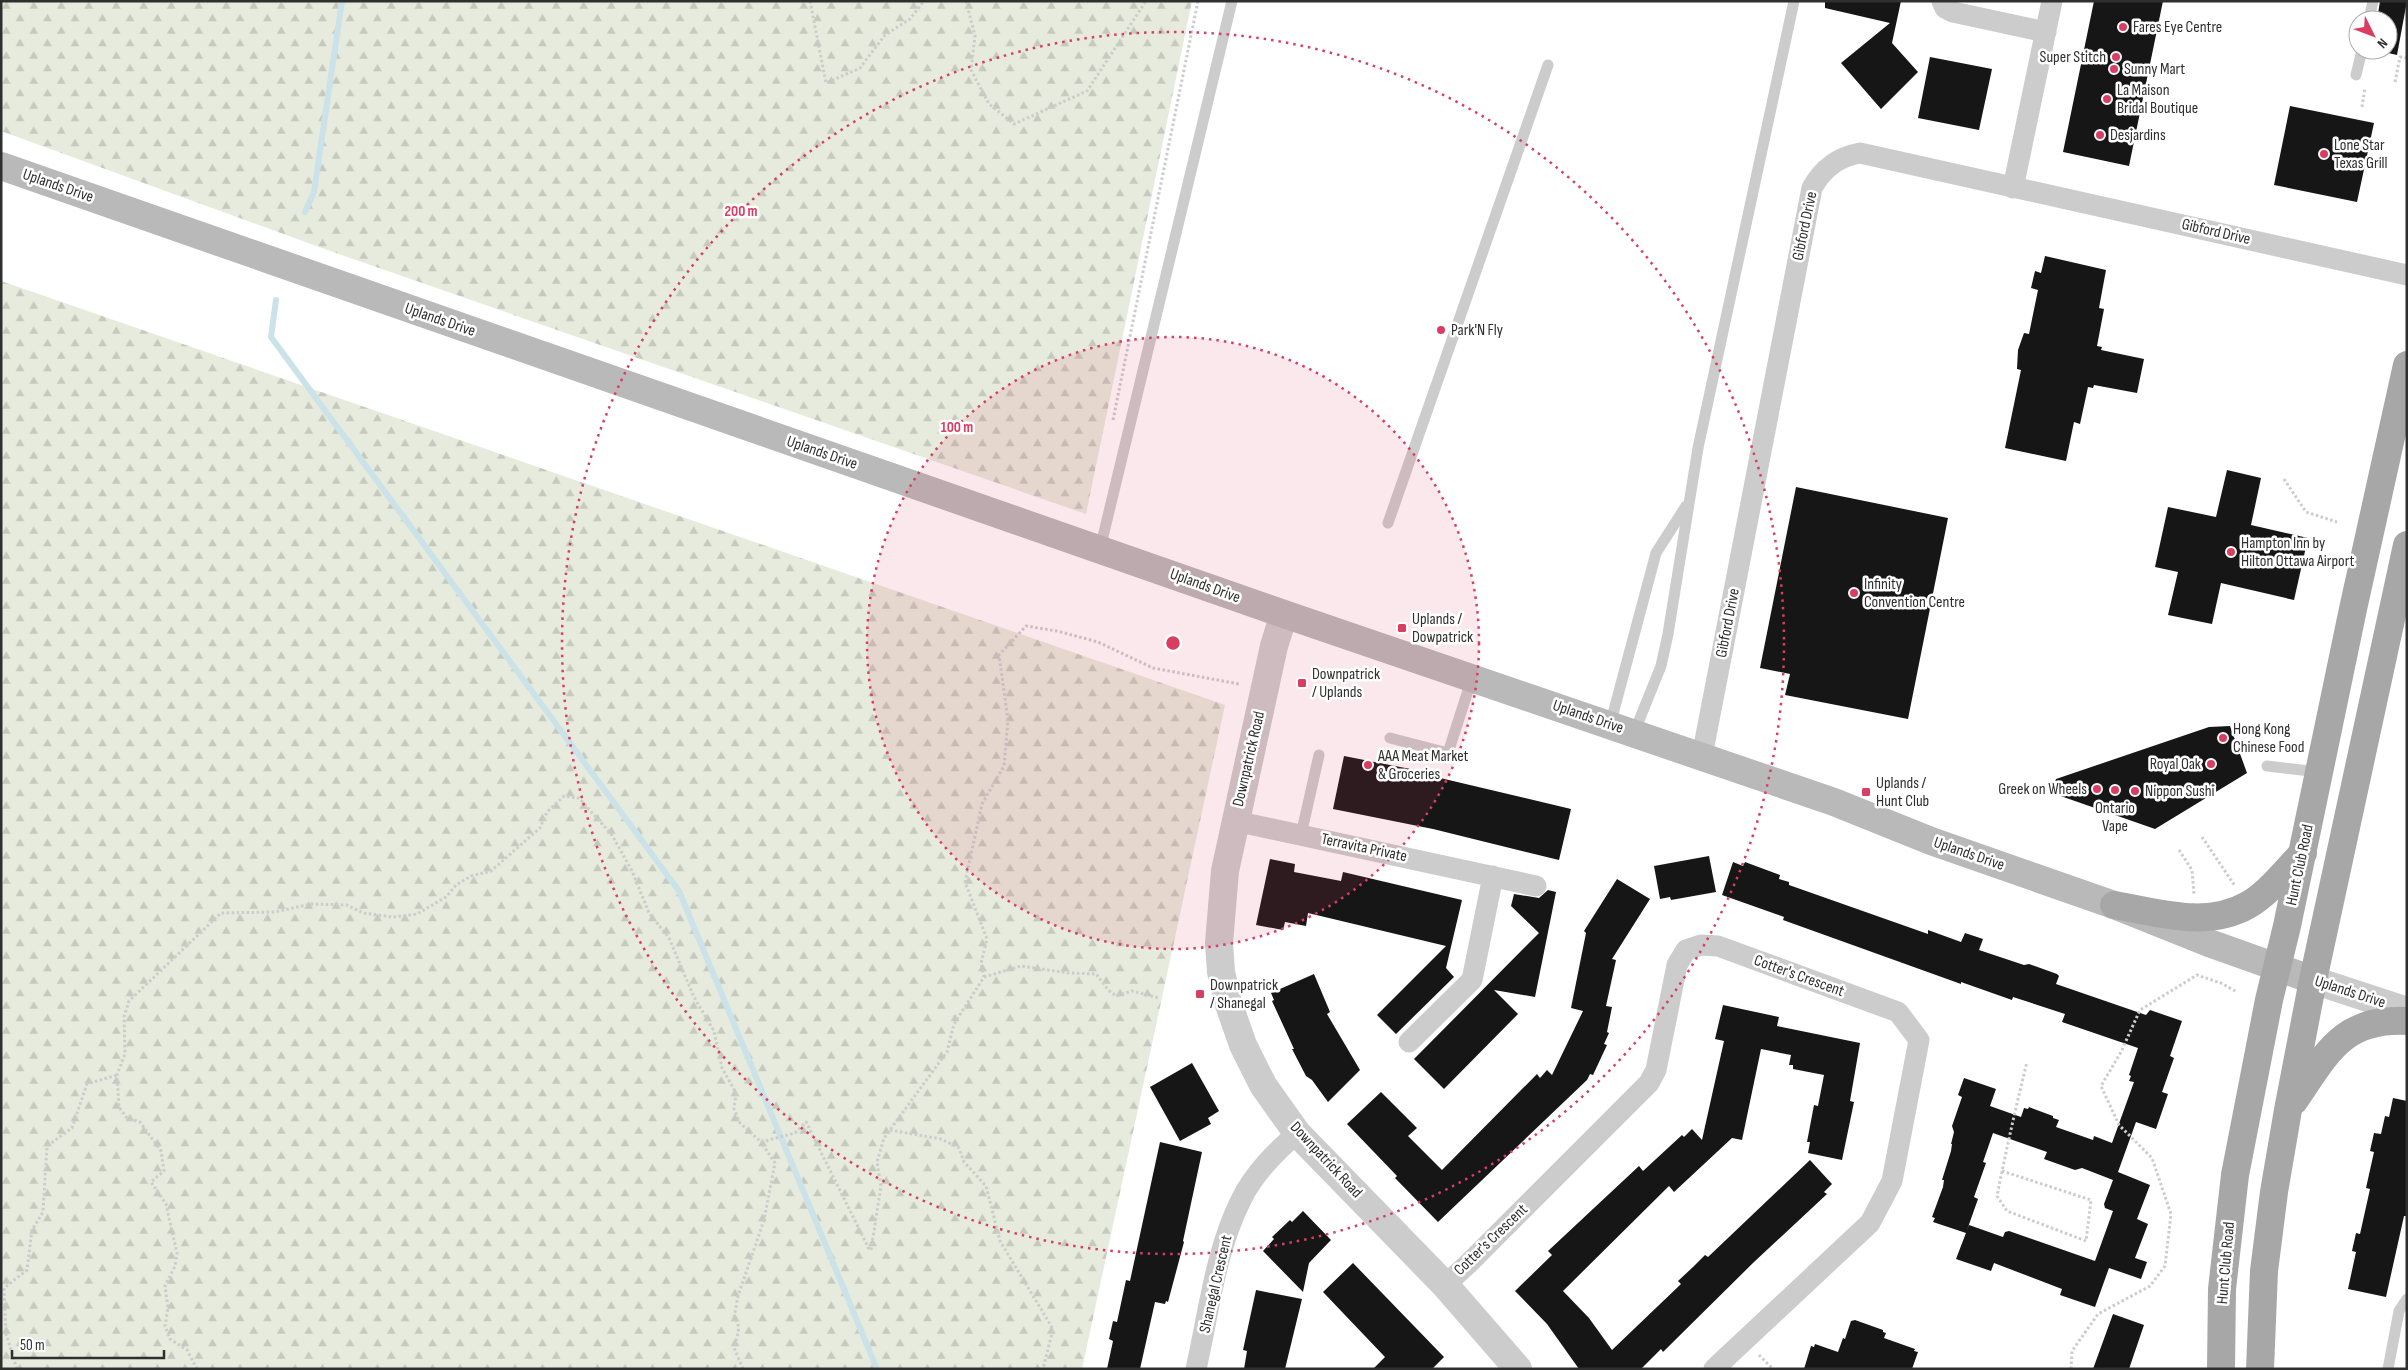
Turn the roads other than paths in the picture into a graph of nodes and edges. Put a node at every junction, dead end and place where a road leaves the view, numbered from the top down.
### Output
1 (1232, 1) edge
2 (1794, 1) edge
3 (1942, 1) edge
4 (2052, 1) edge
5 (2046, 32) junction
6 (2360, 60) edge
7 (1548, 64) dead end
8 (2356, 75) dead end
9 (1, 166) edge
10 (2013, 188) junction
11 (2407, 275) edge
12 (2407, 365) edge
13 (1688, 502) junction
14 (1388, 523) dead end
15 (2407, 545) edge
16 (1100, 548) junction
17 (1284, 614) junction
18 (1472, 678) junction
19 (1622, 729) junction
20 (1390, 738) dead end
21 (1319, 755) dead end
22 (1702, 756) junction
23 (2267, 766) dead end
24 (2320, 772) junction
25 (1235, 821) junction
26 (1301, 835) junction
27 (2303, 852) junction
28 (1493, 876) junction
29 (1536, 886) dead end
30 (2114, 905) junction
31 (2277, 967) junction
32 (2313, 980) junction
33 (2407, 1011) edge
34 (2407, 1021) edge
35 (1408, 1042) dead end
36 (2288, 1110) junction
37 (1298, 1133) junction
38 (1444, 1285) junction
39 (2407, 1299) edge
40 (1512, 1367) edge
41 (1196, 1369) edge
42 (1714, 1369) edge
43 (2221, 1369) edge
44 (2260, 1369) edge
45 (2388, 1369) edge

1 - 16 lane
2 - 13 lane
3 - 5 street
4 - 5 street
5 - 10 street
6 - 8 lane
7 - 14 lane
9 - 16 main road, Uplands Drive
10 - 11 street, Gibford Drive
10 - 22 street, Gibford Drive
12 - 24 main road, Hunt Club Road
13 - 19 lane
13 - 19 lane
15 - 32 main road
16 - 17 main road, Uplands Drive
17 - 18 main road, Uplands Drive
17 - 25 street, Downpatrick Road
18 - 19 main road, Uplands Drive
18 - 20 lane
19 - 22 main road, Uplands Drive
21 - 26 lane
22 - 30 main road, Uplands Drive
23 - 24 lane
24 - 27 main road, Hunt Club Road
25 - 26 street, Terravita Private
25 - 37 street, Downpatrick Road
26 - 28 street, Terravita Private
27 - 30 main road
27 - 31 main road, Hunt Club Road
28 - 29 street, Terravita Private
28 - 35 street
30 - 31 main road, Uplands Drive
31 - 32 main road, Uplands Drive
31 - 43 main road, Hunt Club Road
32 - 33 street, Uplands Drive
32 - 36 main road
34 - 36 main road
36 - 44 main road
37 - 38 street, Downpatrick Road
37 - 41 street, Shanegal Crescent
38 - 40 street, Downpatrick Road
38 - 42 street, Cotter's Crescent
39 - 45 lane

